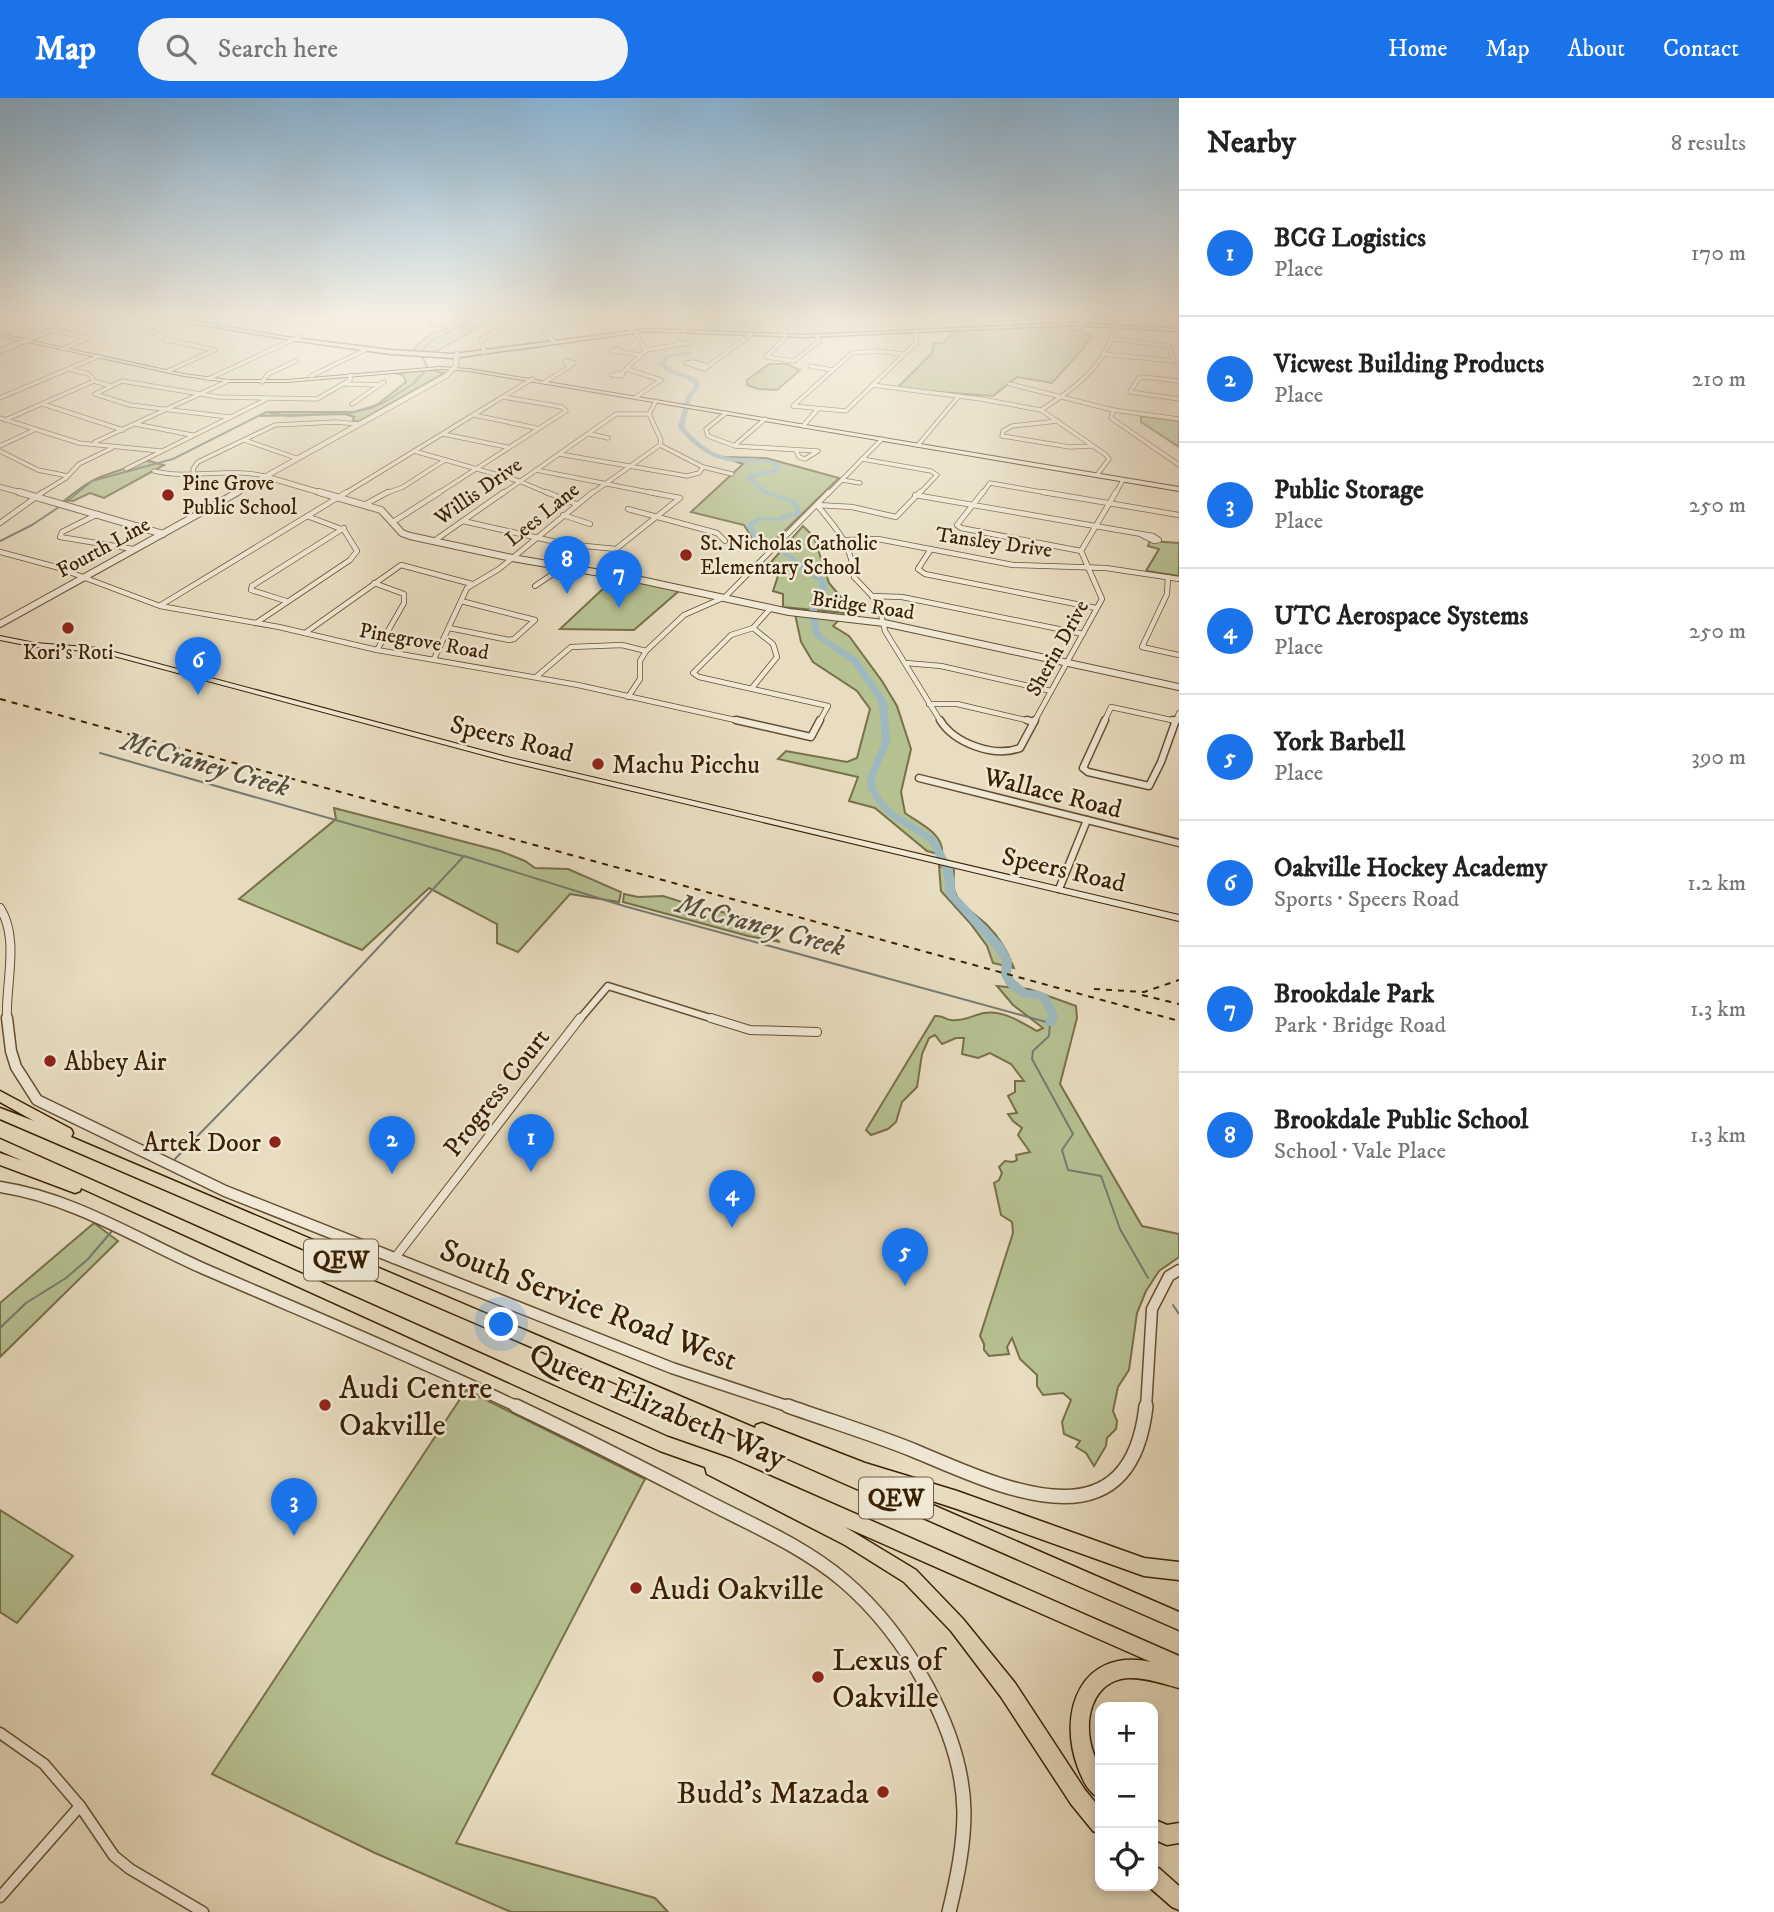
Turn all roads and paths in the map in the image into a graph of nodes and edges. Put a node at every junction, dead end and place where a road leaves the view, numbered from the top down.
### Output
1 (656, 401) edge
2 (47, 402) edge
3 (126, 402) edge
4 (182, 402) edge
5 (261, 402) edge
6 (309, 402) edge
7 (355, 402) edge
8 (398, 402) edge
9 (495, 402) edge
10 (530, 402) edge
11 (660, 402) edge
12 (796, 402) edge
13 (855, 402) edge
14 (953, 402) edge
15 (987, 402) edge
16 (1055, 402) edge
17 (1081, 402) edge
18 (42, 404) junction
19 (307, 404) dead end
20 (352, 404) dead end
21 (164, 410) junction
22 (817, 410) junction
23 (1041, 410) junction
24 (1113, 410) junction
25 (726, 413) junction
26 (649, 414) junction
27 (473, 415) junction
28 (229, 417) junction
29 (765, 419) junction
30 (1179, 419) edge
31 (2, 420) edge
32 (1058, 421) junction
33 (134, 424) junction
34 (358, 424) junction
35 (803, 426) junction
36 (536, 428) junction
37 (37, 429) junction
38 (123, 430) junction
39 (442, 434) junction
40 (590, 434) junction
41 (193, 435) junction
42 (608, 438) dead end
43 (882, 439) junction
44 (244, 440) junction
45 (94, 443) junction
46 (660, 445) junction
47 (918, 445) junction
48 (734, 446) junction
49 (1092, 446) junction
50 (507, 447) junction
51 (0, 448) edge
52 (113, 448) junction
53 (796, 450) junction
54 (161, 451) junction
55 (414, 451) junction
56 (559, 454) junction
57 (296, 458) junction
58 (862, 459) junction
59 (445, 460) junction
60 (634, 465) junction
61 (1179, 465) edge
62 (703, 467) junction
63 (126, 469) dead end
64 (477, 469) junction
65 (536, 470) junction
66 (154, 471) dead end
67 (732, 474) dead end
68 (1097, 475) junction
69 (69, 476) junction
70 (264, 476) junction
71 (194, 477) junction
72 (842, 480) junction
73 (1123, 480) junction
74 (519, 481) junction
75 (606, 483) junction
76 (860, 484) dead end
77 (0, 487) edge
78 (1179, 489) edge
79 (915, 495) junction
80 (35, 496) junction
81 (337, 498) junction
82 (1110, 503) junction
83 (576, 504) junction
84 (364, 505) junction
85 (817, 505) junction
86 (973, 505) junction
87 (628, 509) dead end
88 (99, 513) junction
89 (0, 515) edge
90 (563, 515) junction
91 (1179, 515) edge
92 (10, 516) junction
93 (307, 516) junction
94 (656, 516) junction
95 (463, 521) junction
96 (0, 523) edge
97 (393, 523) junction
98 (590, 524) dead end
99 (1096, 526) junction
100 (344, 528) junction
101 (163, 534) junction
102 (1142, 535) dead end
103 (537, 536) junction
104 (846, 540) junction
105 (434, 541) junction
106 (725, 541) dead end
107 (133, 549) junction
108 (931, 549) junction
109 (1081, 551) junction
110 (0, 552) edge
111 (512, 558) junction
112 (562, 567) junction
113 (1088, 567) junction
114 (83, 577) junction
115 (1167, 577) junction
116 (1179, 579) edge
117 (374, 583) junction
118 (472, 584) junction
119 (535, 586) dead end
120 (872, 596) junction
121 (725, 597) junction
122 (286, 601) junction
123 (461, 601) junction
124 (160, 606) junction
125 (1096, 608) junction
126 (770, 609) junction
127 (256, 623) junction
128 (884, 623) junction
129 (0, 624) edge
130 (449, 628) junction
131 (753, 628) junction
132 (305, 633) junction
133 (1083, 634) junction
134 (0, 638) edge
135 (377, 650) junction
136 (646, 651) junction
137 (1179, 655) edge
138 (434, 659) junction
139 (1067, 661) junction
140 (906, 663) junction
141 (536, 677) junction
142 (1179, 687) edge
143 (752, 688) junction
144 (1051, 691) junction
145 (628, 697) junction
146 (929, 704) junction
147 (1179, 713) edge
148 (1176, 721) junction
149 (1034, 722) junction
150 (919, 778) dead end
151 (1087, 820) junction
152 (1179, 843) edge
153 (1059, 889) junction
154 (0, 908) edge
155 (1179, 918) edge
156 (817, 1032) dead end
157 (0, 1096) edge
158 (0, 1113) edge
159 (69, 1142) junction
160 (0, 1146) edge
161 (0, 1159) edge
162 (0, 1187) edge
163 (197, 1233) junction
164 (394, 1259) junction
165 (1179, 1270) edge
166 (614, 1375) junction
167 (666, 1446) junction
168 (1179, 1571) edge
169 (1179, 1621) edge
170 (1179, 1665) edge
171 (1179, 1679) edge
172 (0, 1733) edge
173 (1095, 1779) edge
174 (80, 1806) junction
175 (1095, 1818) edge
176 (1158, 1831) edge
177 (1179, 1833) edge
178 (1158, 1881) edge
179 (0, 1897) edge
180 (1179, 1900) edge
181 (203, 1912) edge
182 (949, 1912) edge

1 - 26 street
2 - 18 street
3 - 21 street
4 - 21 street
5 - 28 street
6 - 19 street
7 - 20 street
8 - 34 street, Fourth Line
9 - 27 street
10 - 36 street
11 - 25 main road
12 - 22 street
13 - 22 street
14 - 47 street
15 - 23 street
16 - 23 street
17 - 24 street
18 - 31 street
18 - 38 street
21 - 28 street
21 - 33 street
22 - 35 street
23 - 32 street
24 - 30 street
24 - 61 street
25 - 29 main road
25 - 48 street
26 - 40 street, Willis Drive
26 - 46 street
27 - 36 street
27 - 39 street
28 - 41 street
29 - 35 main road
29 - 48 street
31 - 37 street
32 - 49 street
32 - 49 street
33 - 38 street
33 - 41 street
34 - 44 street
34 - 57 street, Fourth Line
35 - 43 main road
36 - 50 street
37 - 45 street
37 - 51 street
38 - 45 street
39 - 50 street
39 - 55 street
40 - 42 street
40 - 56 street, Willis Drive
41 - 54 street
43 - 47 main road
43 - 58 street
44 - 57 street
44 - 71 street
45 - 52 street
46 - 60 street, Lees Lane
46 - 62 street
47 - 68 main road
48 - 53 street
49 - 68 street
50 - 64 street
51 - 69 street
52 - 54 street
52 - 69 street
53 - 53 street
54 - 63 street
55 - 59 street
55 - 81 street
56 - 60 street
56 - 65 street, Willis Drive
57 - 70 street, Fourth Line
58 - 72 street
58 - 79 street
59 - 64 street
59 - 84 street
60 - 62 street
60 - 75 street, Lees Lane
62 - 67 street
64 - 74 street
64 - 97 street
65 - 74 street, Willis Drive
65 - 75 street
66 - 71 street
68 - 73 main road
69 - 80 street
70 - 71 street
70 - 81 street, Bridge Road
70 - 101 street, Fourth Line
72 - 76 street
72 - 85 street
73 - 78 main road
73 - 82 street
74 - 83 street
74 - 95 street, Willis Drive
75 - 83 street, Lees Lane
75 - 94 street
77 - 80 street
79 - 85 street
79 - 86 street
80 - 88 street
80 - 92 street
81 - 84 street, Bridge Road
81 - 93 street
82 - 86 street
82 - 91 street
82 - 99 street
83 - 90 street, Lees Lane
84 - 97 street, Bridge Road
85 - 104 street
85 - 121 street
86 - 99 street
86 - 109 street
87 - 94 street
88 - 101 street
88 - 107 street
89 - 92 street
90 - 98 street
90 - 103 street, Lees Lane
92 - 96 street
93 - 100 street
93 - 124 street
94 - 103 street
94 - 106 street
95 - 103 street
95 - 105 street, Willis Drive
97 - 105 street, Bridge Road
99 - 102 street
99 - 109 street
100 - 122 street
100 - 122 street
101 - 107 street, Fourth Line
103 - 111 street, Lees Lane
104 - 108 street, Tansley Drive
104 - 120 street
105 - 111 street, Bridge Road
107 - 114 street, Fourth Line
108 - 113 street, Tansley Drive
108 - 125 street
109 - 113 street, Sherin Drive
110 - 114 street, Pinegrove Road
111 - 112 street, Bridge Road
111 - 118 street, Lees Lane
112 - 119 street
112 - 121 street, Bridge Road
113 - 115 street, Tansley Drive
113 - 125 street, Sherin Drive
114 - 124 street, Pinegrove Road
114 - 129 street, Fourth Line
115 - 116 street, Tansley Drive
115 - 137 street
117 - 118 street
117 - 132 street
117 - 135 street
118 - 123 street, Lees Lane
120 - 128 street
120 - 133 street
121 - 126 street, Bridge Road
121 - 136 street
122 - 127 street
123 - 130 street, Lees Lane
123 - 130 street
124 - 127 street, Pinegrove Road
125 - 133 street, Sherin Drive
126 - 128 street, Bridge Road
126 - 131 street
127 - 132 street, Pinegrove Road
128 - 139 street, Bridge Road
128 - 140 street
130 - 138 street, Lees Lane
131 - 143 street
131 - 143 street
132 - 135 street, Pinegrove Road
133 - 139 street, Sherin Drive
134 - 153 main road, Speers Road
135 - 138 street, Pinegrove Road
136 - 141 street
136 - 145 street
138 - 141 street, Pinegrove Road
139 - 142 street, Bridge Road
139 - 144 street, Sherin Drive
140 - 144 street
140 - 146 street
141 - 145 street, Pinegrove Road
143 - 145 street, Pinegrove Road
144 - 149 street, Sherin Drive
146 - 149 street
146 - 149 street, Sherin Drive
147 - 148 street
148 - 148 street
150 - 151 street, Wallace Road
151 - 152 street, Wallace Road
151 - 153 street
153 - 155 main road, Speers Road
154 - 164 street, South Service Road West
156 - 164 street, Progress Court
157 - 159 highway
158 - 159 highway, Queen Elizabeth Way / QEW
159 - 166 highway, Queen Elizabeth Way / QEW
160 - 163 highway, Queen Elizabeth Way / QEW
161 - 163 highway
162 - 182 street
163 - 167 highway, Queen Elizabeth Way / QEW
164 - 165 street, South Service Road West
166 - 168 highway
166 - 169 highway, Queen Elizabeth Way / QEW
167 - 170 highway, Queen Elizabeth Way / QEW
167 - 175 highway
171 - 173 highway
172 - 174 street
174 - 179 street
174 - 181 street
176 - 177 highway
178 - 180 highway

